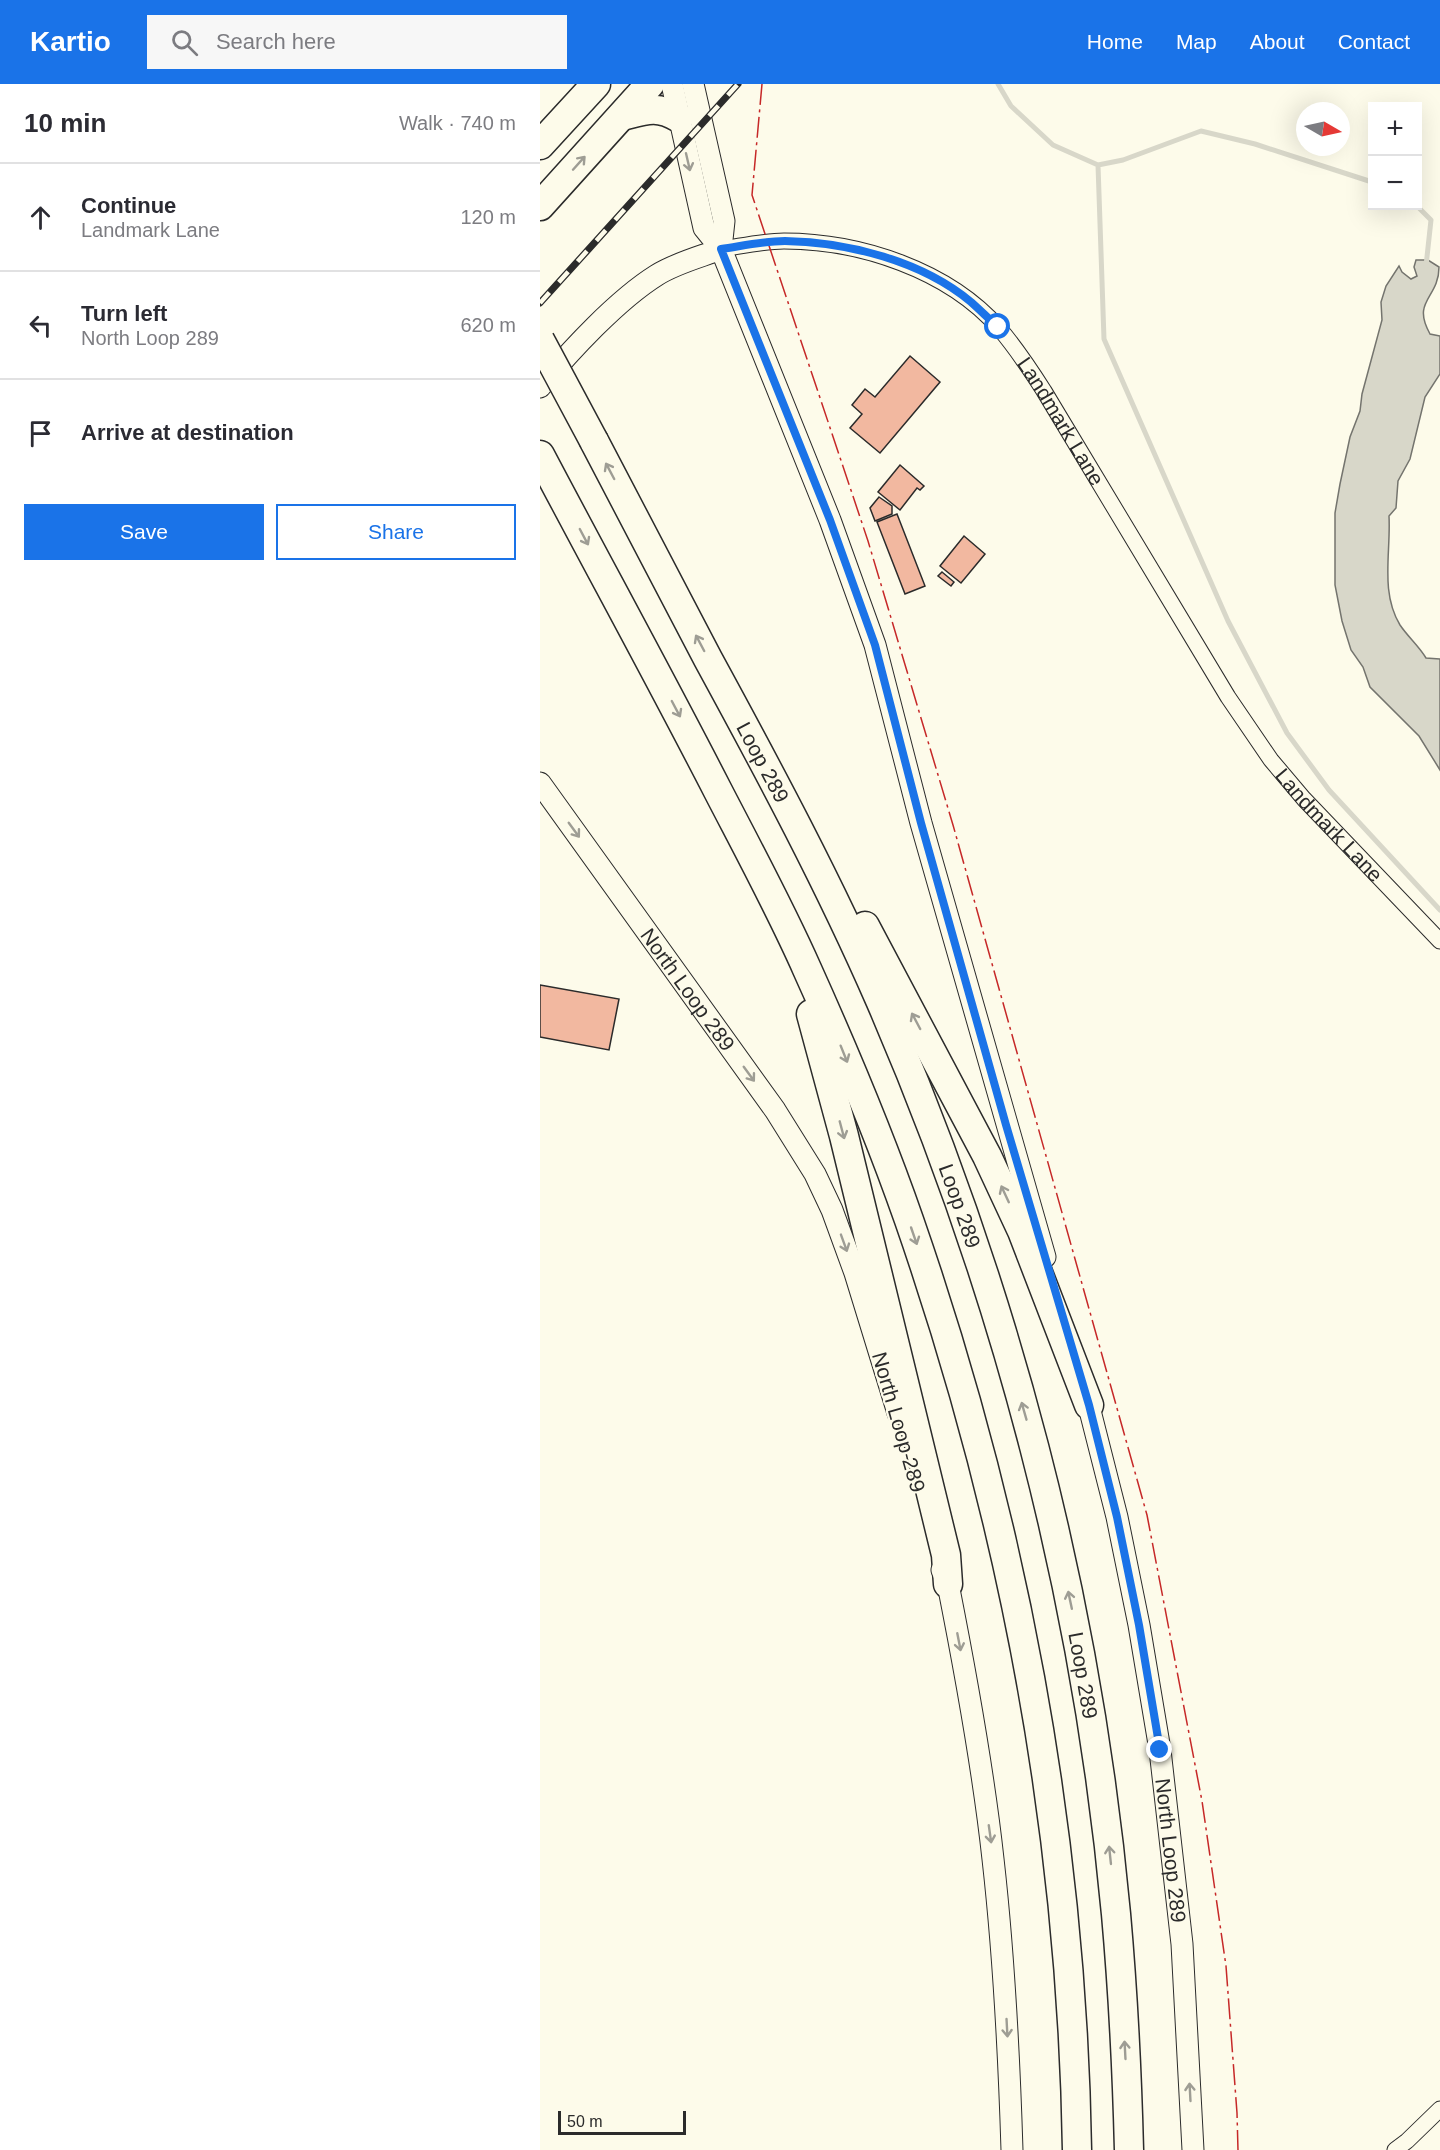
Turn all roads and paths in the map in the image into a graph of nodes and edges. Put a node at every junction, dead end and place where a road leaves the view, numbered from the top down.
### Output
1 (596, 84) edge
2 (650, 84) edge
3 (672, 84) edge
4 (693, 84) edge
5 (622, 116) junction
6 (679, 118) junction
7 (540, 145) edge
8 (540, 206) edge
9 (721, 249) junction
10 (540, 340) edge
11 (540, 387) edge
12 (540, 455) edge
13 (748, 732) junction
14 (540, 783) edge
15 (761, 874) junction
16 (1440, 941) edge
17 (1089, 1405) junction
18 (948, 1584) junction
19 (1440, 2109) edge
20 (1012, 2150) edge
21 (1077, 2150) edge
22 (1129, 2150) edge
23 (1193, 2150) edge
24 (1395, 2150) edge

1 - 7 highway
2 - 5 highway
3 - 6 main road, North Loop 289
4 - 9 main road, North Loop 289
5 - 6 highway
8 -> 5 highway
6 -> 9 main road, North Loop 289
9 - 11 main road, Landmark Lane
9 - 16 street, Landmark Lane
9 - 17 main road, North Loop 289
13 -> 10 highway, Loop 289, bridge
12 -> 15 highway
17 -> 13 highway
22 -> 13 highway, Loop 289
14 -> 18 main road, North Loop 289
15 -> 18 highway
15 -> 21 highway
23 -> 17 main road, North Loop 289
18 -> 20 main road, North Loop 289
19 - 24 street

